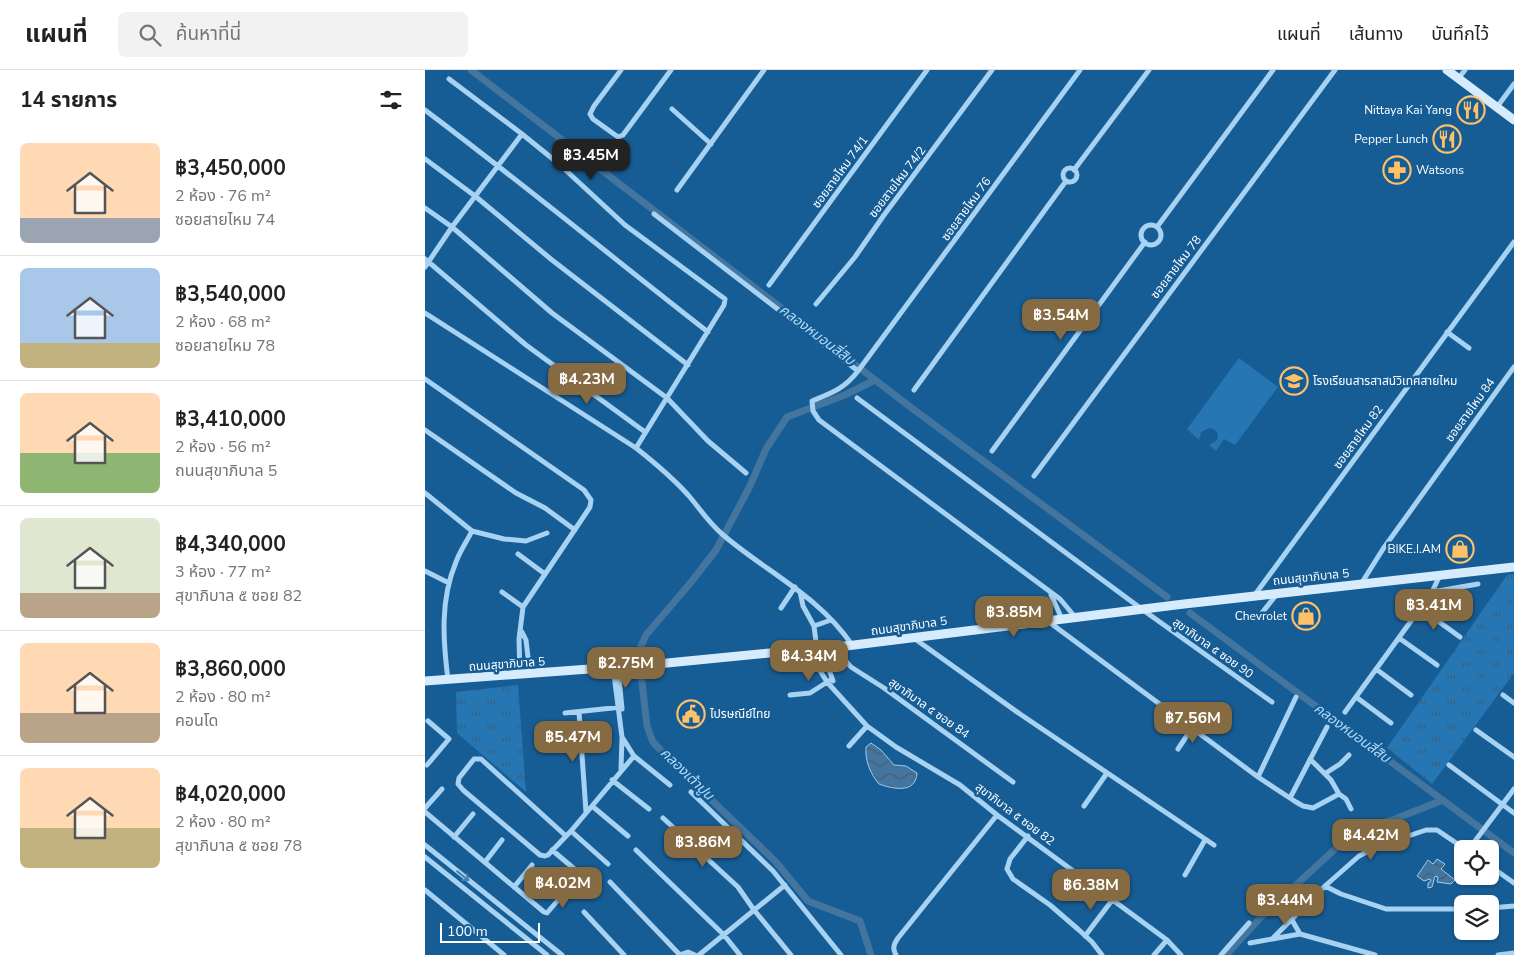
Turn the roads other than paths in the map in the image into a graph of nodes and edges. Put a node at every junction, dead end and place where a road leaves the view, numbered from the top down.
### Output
1 (621, 70) edge
2 (671, 70) edge
3 (764, 70) edge
4 (927, 70) edge
5 (992, 70) edge
6 (1080, 70) edge
7 (1149, 70) edge
8 (1273, 70) edge
9 (1335, 70) edge
10 (1447, 70) edge
11 (1465, 70) edge
12 (449, 79) dead end
13 (1458, 79) junction
14 (1514, 84) edge
15 (1497, 107) junction
16 (672, 109) dead end
17 (425, 110) edge
18 (1514, 120) edge
19 (522, 134) junction
20 (711, 144) junction
21 (425, 159) edge
22 (499, 166) junction
23 (1074, 170) junction
24 (1066, 181) junction
25 (677, 190) dead end
26 (475, 196) junction
27 (425, 208) edge
28 (654, 214) dead end
29 (452, 227) junction
30 (1157, 227) junction
31 (1145, 242) junction
32 (1514, 242) edge
33 (427, 260) edge
34 (425, 267) edge
35 (769, 285) dead end
36 (817, 304) dead end
37 (425, 313) edge
38 (708, 332) junction
39 (1447, 332) junction
40 (1469, 348) dead end
41 (688, 365) junction
42 (1514, 367) edge
43 (859, 370) junction
44 (425, 379) edge
45 (914, 390) dead end
46 (667, 398) junction
47 (857, 398) dead end
48 (425, 430) edge
49 (645, 432) junction
50 (636, 448) junction
51 (992, 451) dead end
52 (746, 473) dead end
53 (1034, 476) dead end
54 (425, 493) edge
55 (575, 530) junction
56 (472, 531) junction
57 (547, 533) dead end
58 (517, 554) dead end
59 (1514, 566) edge
60 (425, 571) edge
61 (545, 574) junction
62 (1441, 575) junction
63 (449, 583) junction
64 (1361, 584) junction
65 (1478, 584) dead end
66 (798, 589) junction
67 (502, 592) dead end
68 (1432, 592) junction
69 (1049, 593) junction
70 (1278, 593) junction
71 (1253, 596) junction
72 (523, 607) junction
73 (781, 608) dead end
74 (1420, 608) junction
75 (1143, 610) junction
76 (1076, 618) junction
77 (1257, 619) dead end
78 (831, 620) junction
79 (1063, 620) junction
80 (1049, 622) junction
81 (814, 626) junction
82 (521, 632) junction
83 (1460, 637) dead end
84 (914, 638) junction
85 (1399, 638) junction
86 (852, 646) junction
87 (839, 647) junction
88 (816, 650) junction
89 (1437, 665) dead end
90 (616, 667) junction
91 (1376, 670) junction
92 (530, 674) junction
93 (520, 675) junction
94 (448, 680) junction
95 (425, 681) edge
96 (830, 681) junction
97 (1411, 695) dead end
98 (1503, 695) dead end
99 (790, 696) dead end
100 (1296, 697) dead end
101 (1356, 697) junction
102 (1272, 702) dead end
103 (1514, 703) edge
104 (620, 707) junction
105 (579, 712) junction
106 (1345, 712) dead end
107 (565, 713) dead end
108 (426, 721) edge
109 (1391, 723) dead end
110 (867, 726) junction
111 (1327, 727) dead end
112 (1192, 728) junction
113 (1476, 730) dead end
114 (622, 737) junction
115 (849, 746) dead end
116 (1178, 749) dead end
117 (1349, 755) dead end
118 (634, 756) junction
119 (1514, 757) edge
120 (1310, 759) junction
121 (427, 765) dead end
122 (1449, 765) dead end
123 (621, 770) junction
124 (1107, 773) junction
125 (1326, 773) junction
126 (1258, 777) junction
127 (612, 780) junction
128 (1013, 782) dead end
129 (670, 785) dead end
130 (441, 788) dead end
131 (1514, 789) edge
132 (691, 792) dead end
133 (1339, 794) junction
134 (1290, 798) junction
135 (1502, 805) junction
136 (592, 806) junction
137 (1084, 806) dead end
138 (649, 809) dead end
139 (1351, 809) dead end
140 (425, 810) edge
141 (587, 812) junction
142 (1514, 813) edge
143 (473, 814) dead end
144 (997, 815) junction
145 (663, 818) dead end
146 (571, 831) junction
147 (566, 836) junction
148 (628, 836) dead end
149 (1028, 836) junction
150 (454, 837) junction
151 (502, 840) dead end
152 (1205, 840) junction
153 (1475, 840) edge
154 (1454, 841) edge
155 (425, 845) edge
156 (1214, 845) dead end
157 (552, 850) junction
158 (636, 850) dead end
159 (436, 854) junction
160 (425, 857) edge
161 (430, 861) junction
162 (485, 862) junction
163 (608, 864) dead end
164 (532, 865) dead end
165 (1499, 872) edge
166 (1185, 875) dead end
167 (610, 882) dead end
168 (591, 883) dead end
169 (1514, 883) edge
170 (785, 885) junction
171 (1325, 886) junction
172 (514, 887) junction
173 (425, 890) edge
174 (564, 893) dead end
175 (1113, 899) junction
176 (1514, 906) edge
177 (1499, 907) edge
178 (1454, 909) edge
179 (754, 910) junction
180 (584, 912) dead end
181 (1292, 920) junction
182 (1249, 924) dead end
183 (1301, 934) junction
184 (724, 935) junction
185 (1085, 936) junction
186 (1273, 938) junction
187 (1167, 940) junction
188 (1250, 943) dead end
189 (895, 952) edge
190 (1514, 953) edge
191 (504, 955) edge
192 (547, 955) edge
193 (561, 955) edge
194 (624, 955) edge
195 (679, 955) edge
196 (697, 955) edge
197 (740, 955) edge
198 (791, 955) edge
199 (841, 955) edge
200 (1102, 955) edge
201 (1154, 955) edge
202 (1181, 955) edge
203 (1221, 955) edge
204 (1375, 955) edge
205 (1498, 955) edge

1 - 2 street
3 - 20 street
4 - 35 street, ซอยสายไหม 74/1
5 - 36 street, ซอยสายไหม 74/2
6 - 43 street, ซอยสายไหม 76
7 - 23 street
8 - 30 street
9 - 53 street, ซอยสายไหม 78
10 - 13 main road
11 - 13 street
12 - 19 street
13 - 15 main road
14 - 15 street
15 - 18 main road
16 - 20 street
17 - 22 street
19 - 22 street
19 - 38 street
20 - 25 street
21 - 26 street
22 - 26 street
22 - 38 street
23 - 24 street
23 - 24 street
24 - 45 street
26 - 29 street
26 - 41 street
27 - 29 street
28 - 43 street
29 - 33 street
29 - 46 street
30 - 31 street
30 - 31 street
31 - 51 street
32 - 39 street, ซอยสายไหม 82
33 - 34 street
33 - 49 street
37 - 50 street
38 - 41 street
39 - 40 street
39 - 71 street, ซอยสายไหม 82
41 - 46 street
42 - 64 street, ซอยสายไหม 84
43 - 69 street, ซอยสายไหม 76
44 - 55 street
46 - 49 street
46 - 52 street
47 - 75 street, สุขาภิบาล ๕ ซอย 90
48 - 55 street
49 - 50 street
50 - 66 street
54 - 56 street
55 - 61 street
56 - 57 street
56 - 63 street
58 - 61 street
59 - 62 main road, ถนนสุขาภิบาล 5
60 - 63 street
61 - 72 street
62 - 64 main road, ถนนสุขาภิบาล 5
62 - 68 street
63 - 94 street
64 - 70 main road, ถนนสุขาภิบาล 5
65 - 68 street
66 - 73 street
66 - 78 street
66 - 81 street
67 - 72 street
68 - 74 street
69 - 76 street
69 - 79 street
70 - 71 main road, ถนนสุขาภิบาล 5
70 - 77 street
71 - 75 main road, ถนนสุขาภิบาล 5
72 - 82 street
74 - 83 street
74 - 85 street
75 - 76 main road, ถนนสุขาภิบาล 5
75 - 102 street, สุขาภิบาล ๕ ซอย 90
76 - 79 main road, ถนนสุขาภิบาล 5
78 - 81 street
78 - 86 street
79 - 80 main road, ถนนสุขาภิบาล 5
80 - 84 main road, ถนนสุขาภิบาล 5
80 - 112 street
81 - 88 street
82 - 92 street
82 - 93 street
84 - 86 main road, ถนนสุขาภิบาล 5
84 - 124 street
85 - 89 street
85 - 91 street
86 - 87 main road, ถนนสุขาภิบาล 5
87 - 88 main road, ถนนสุขาภิบาล 5
87 - 128 street, สุขาภิบาล ๕ ซอย 84
88 - 90 main road, ถนนสุขาภิบาล 5
88 - 96 street, สุขาภิบาล ๕ ซอย 82
88 - 96 street, สุขาภิบาล ๕ ซอย 82
90 - 92 main road, ถนนสุขาภิบาล 5
90 - 104 street
91 - 97 street
91 - 101 street
92 - 93 main road, ถนนสุขาภิบาล 5
93 - 94 main road, ถนนสุขาภิบาล 5
94 - 95 main road, ถนนสุขาภิบาล 5
96 - 99 street
96 - 110 street, สุขาภิบาล ๕ ซอย 82
98 - 103 street
100 - 126 street
101 - 106 street
101 - 109 street
104 - 105 street
104 - 114 street
105 - 107 street
105 - 141 street
108 - 121 street
110 - 115 street
110 - 144 street, สุขาภิบาล ๕ ซอย 82
111 - 120 street
112 - 116 street
112 - 126 street
113 - 119 street
114 - 118 street
114 - 123 street
117 - 125 street
118 - 123 street
118 - 129 street
120 - 125 street
120 - 134 street
122 - 135 street
123 - 127 street
124 - 137 street
124 - 152 street
125 - 133 street
126 - 134 street
127 - 136 street
127 - 138 street
130 - 140 street
131 - 135 street
132 - 170 street
133 - 134 street
133 - 139 street
135 - 142 street
135 - 153 street
136 - 141 street
136 - 148 street
140 - 150 street
141 - 146 street
143 - 150 street
144 - 149 street, สุขาภิบาล ๕ ซอย 82
144 - 189 street
145 - 179 street
146 - 147 street
146 - 163 street
147 - 157 street
147 - 157 street
149 - 175 street, สุขาภิบาล ๕ ซอย 82
149 - 185 street
150 - 162 street
151 - 162 street
152 - 156 street
152 - 166 street
154 - 171 street
155 - 159 street
157 - 168 street
158 - 184 street
159 - 161 street
159 -> 193 street
160 - 161 street
161 - 192 street
162 - 172 street
164 - 172 street
165 - 169 street
167 - 195 street
170 - 179 street
170 - 199 street
171 - 178 street
171 - 181 street
172 - 174 street
173 - 191 street
175 - 185 street
175 - 187 street, สุขาภิบาล ๕ ซอย 82
176 - 177 street
179 - 184 street
179 - 198 street
180 - 194 street
181 - 183 street
181 - 186 street
182 - 203 street
183 - 186 street
183 - 204 street
184 - 196 street
184 - 197 street
185 - 200 street
186 - 188 street
187 - 201 street
187 - 202 street, สุขาภิบาล ๕ ซอย 82
190 - 205 street
195 - 196 street

